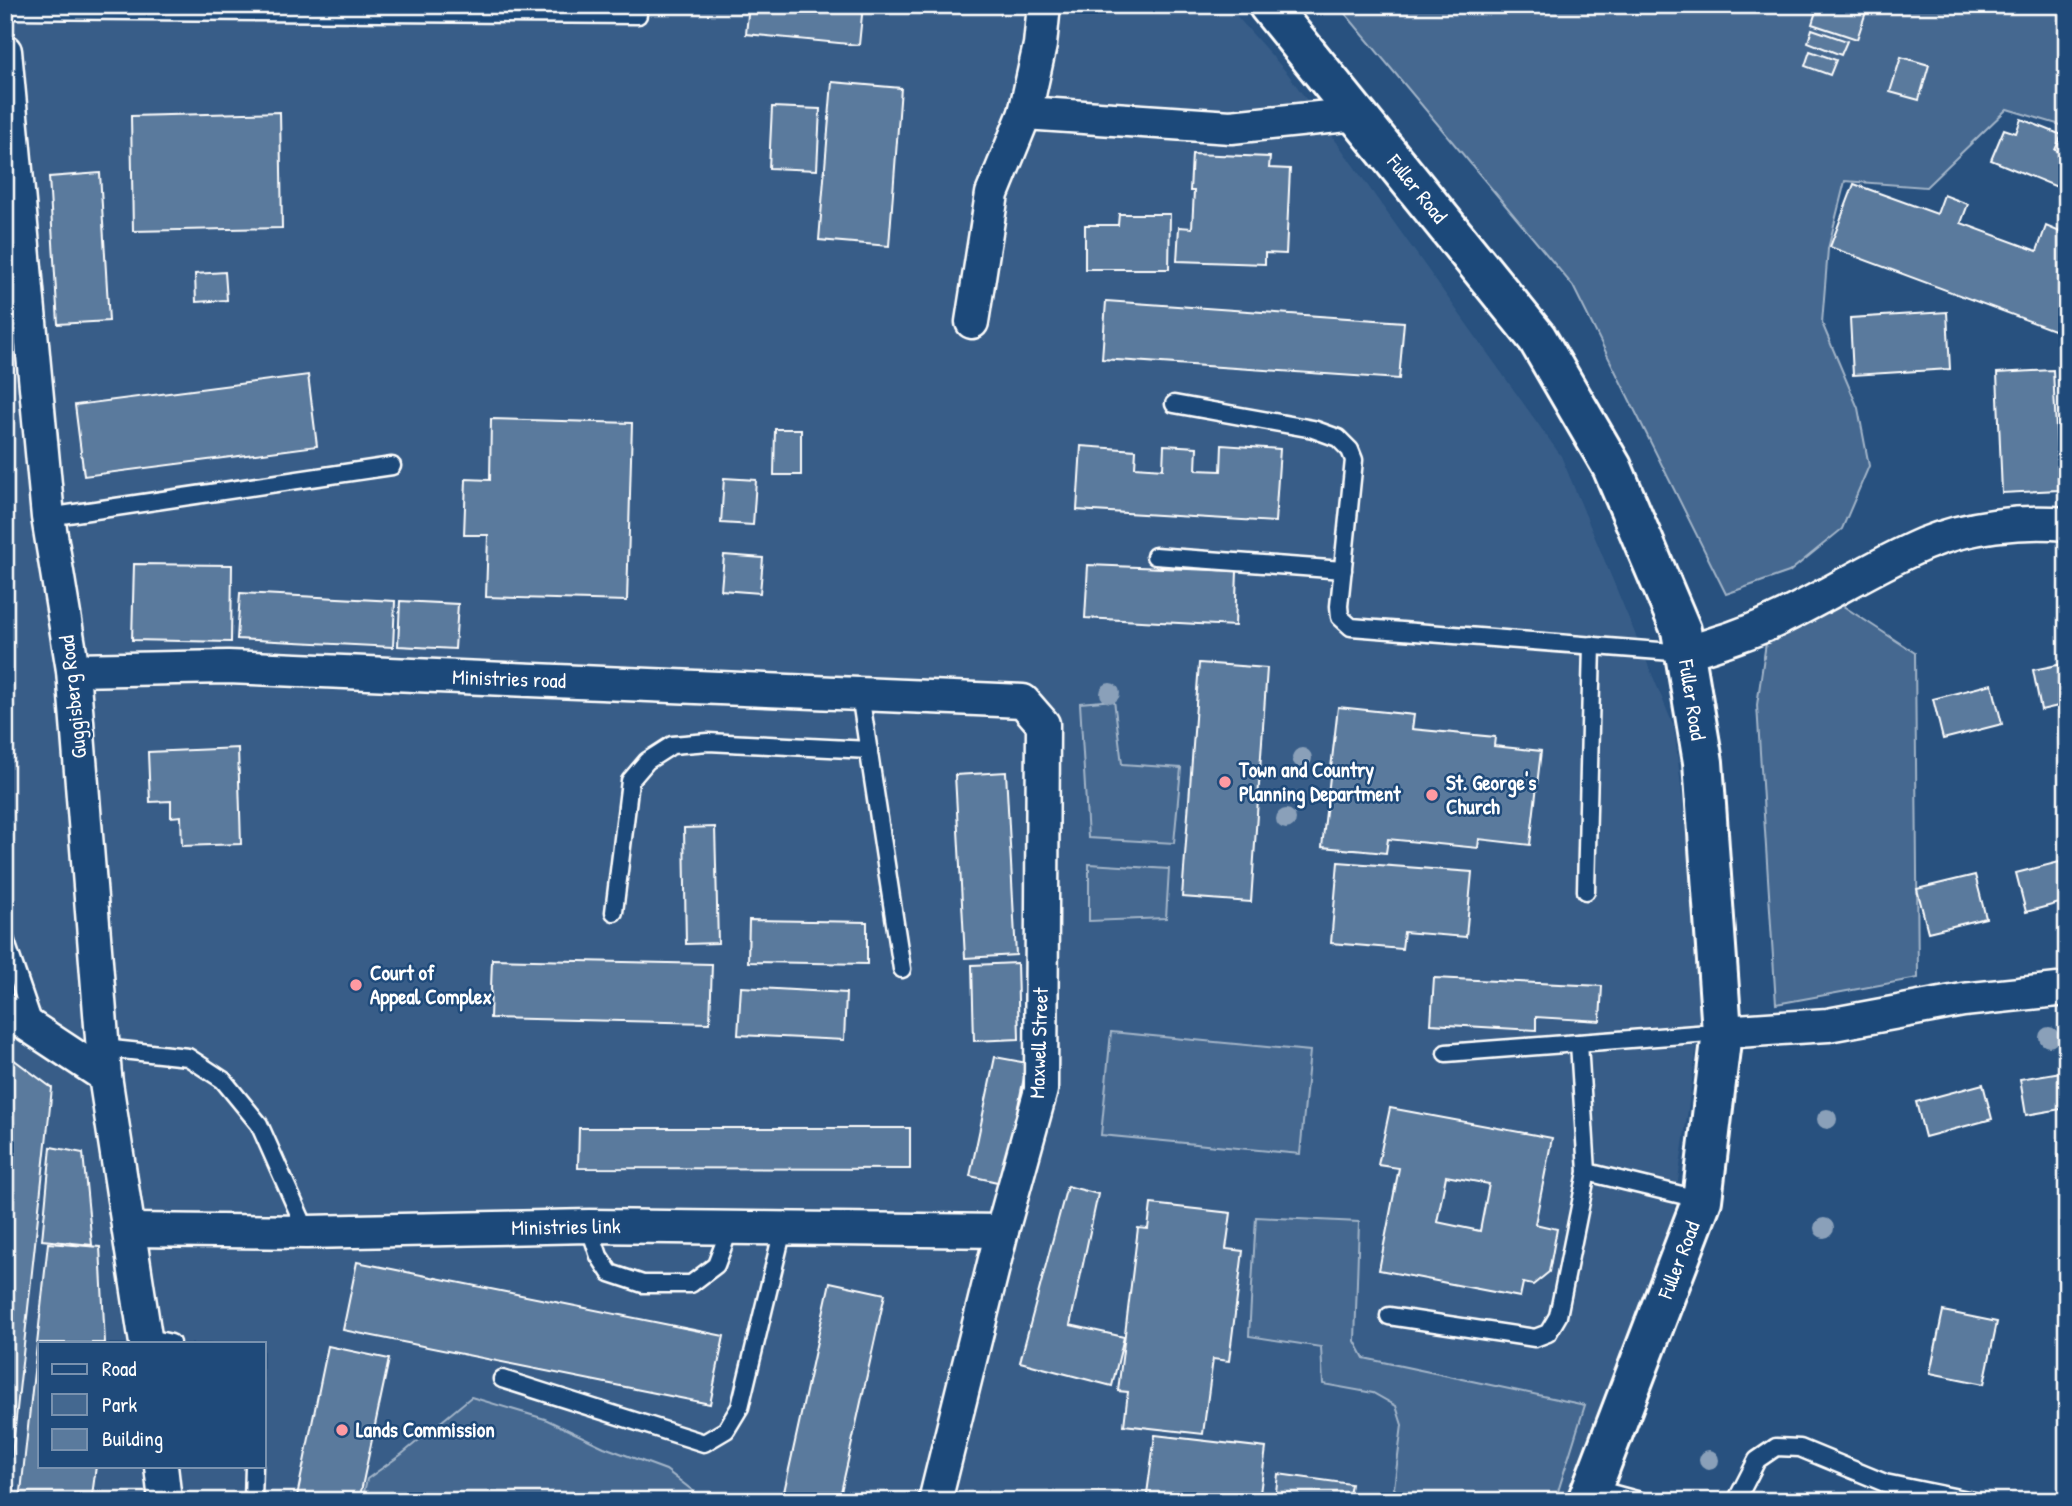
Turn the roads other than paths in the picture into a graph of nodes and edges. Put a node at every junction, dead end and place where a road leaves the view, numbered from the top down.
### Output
1 (1044, 5) edge
2 (1268, 5) edge
3 (5, 10) edge
4 (638, 15) dead end
5 (5, 51) edge
6 (1025, 113) junction
7 (1357, 114) junction
8 (13, 215) edge
9 (972, 322) dead end
10 (1174, 404) dead end
11 (392, 466) dead end
12 (48, 517) junction
13 (2067, 524) edge
14 (1155, 556) dead end
15 (1343, 570) junction
16 (1592, 645) junction
17 (1685, 653) junction
18 (73, 670) junction
19 (860, 694) junction
20 (944, 697) joint
21 (869, 750) junction
22 (1586, 891) dead end
23 (614, 912) dead end
24 (5, 939) edge
25 (902, 969) dead end
26 (2067, 989) edge
27 (5, 1010) edge
28 (36, 1030) junction
29 (1722, 1032) junction
30 (1579, 1043) junction
31 (1446, 1053) dead end
32 (104, 1062) junction
33 (1587, 1172) junction
34 (1702, 1200) junction
35 (589, 1226) junction
36 (730, 1228) junction
37 (783, 1229) junction
38 (130, 1230) junction
39 (1002, 1231) junction
40 (307, 1232) junction
41 (1389, 1316) dead end
42 (154, 1341) edge
43 (502, 1379) dead end
44 (161, 1468) edge
45 (254, 1468) edge
46 (1589, 1494) edge
47 (165, 1501) edge
48 (253, 1501) edge
49 (935, 1501) edge
50 (1640, 1501) edge
51 (1736, 1501) edge
52 (1973, 1501) edge

1 - 6 street
2 - 7 street, Fuller Road
3 - 4 lane
5 - 8 street, Guggisberg Road
6 - 7 street
6 - 9 street
7 - 17 street, Fuller Road
8 - 12 street, Guggisberg Road
10 - 15 lane
11 - 12 lane
12 - 18 street, Guggisberg Road
13 - 17 street
14 - 15 lane
15 - 16 lane
16 - 17 lane
16 - 22 lane
17 - 29 street, Fuller Road
18 - 19 street, Ministries road
18 - 32 street, Guggisberg Road
19 - 20 street, Ministries road
19 - 21 lane
20 - 39 street, Maxwell Street
21 - 23 lane
21 - 25 lane
24 - 28 lane
26 - 29 street
27 - 28 street
28 - 32 street
29 - 30 lane
29 - 34 street, Fuller Road
30 - 31 lane
30 - 33 lane
32 - 38 street, Guggisberg Road
32 - 40 lane
33 - 34 lane
33 - 41 lane
34 - 46 street, Fuller Road
35 - 36 street, Ministries link
35 - 36 lane
35 - 40 street, Ministries link
36 - 37 street, Ministries link
37 - 39 street, Ministries link
37 - 43 lane
38 - 40 street, Ministries link
38 - 42 street, Guggisberg Road
39 - 49 street, Maxwell Street
44 - 47 street
45 - 48 lane
46 - 50 lane
51 - 52 lane

